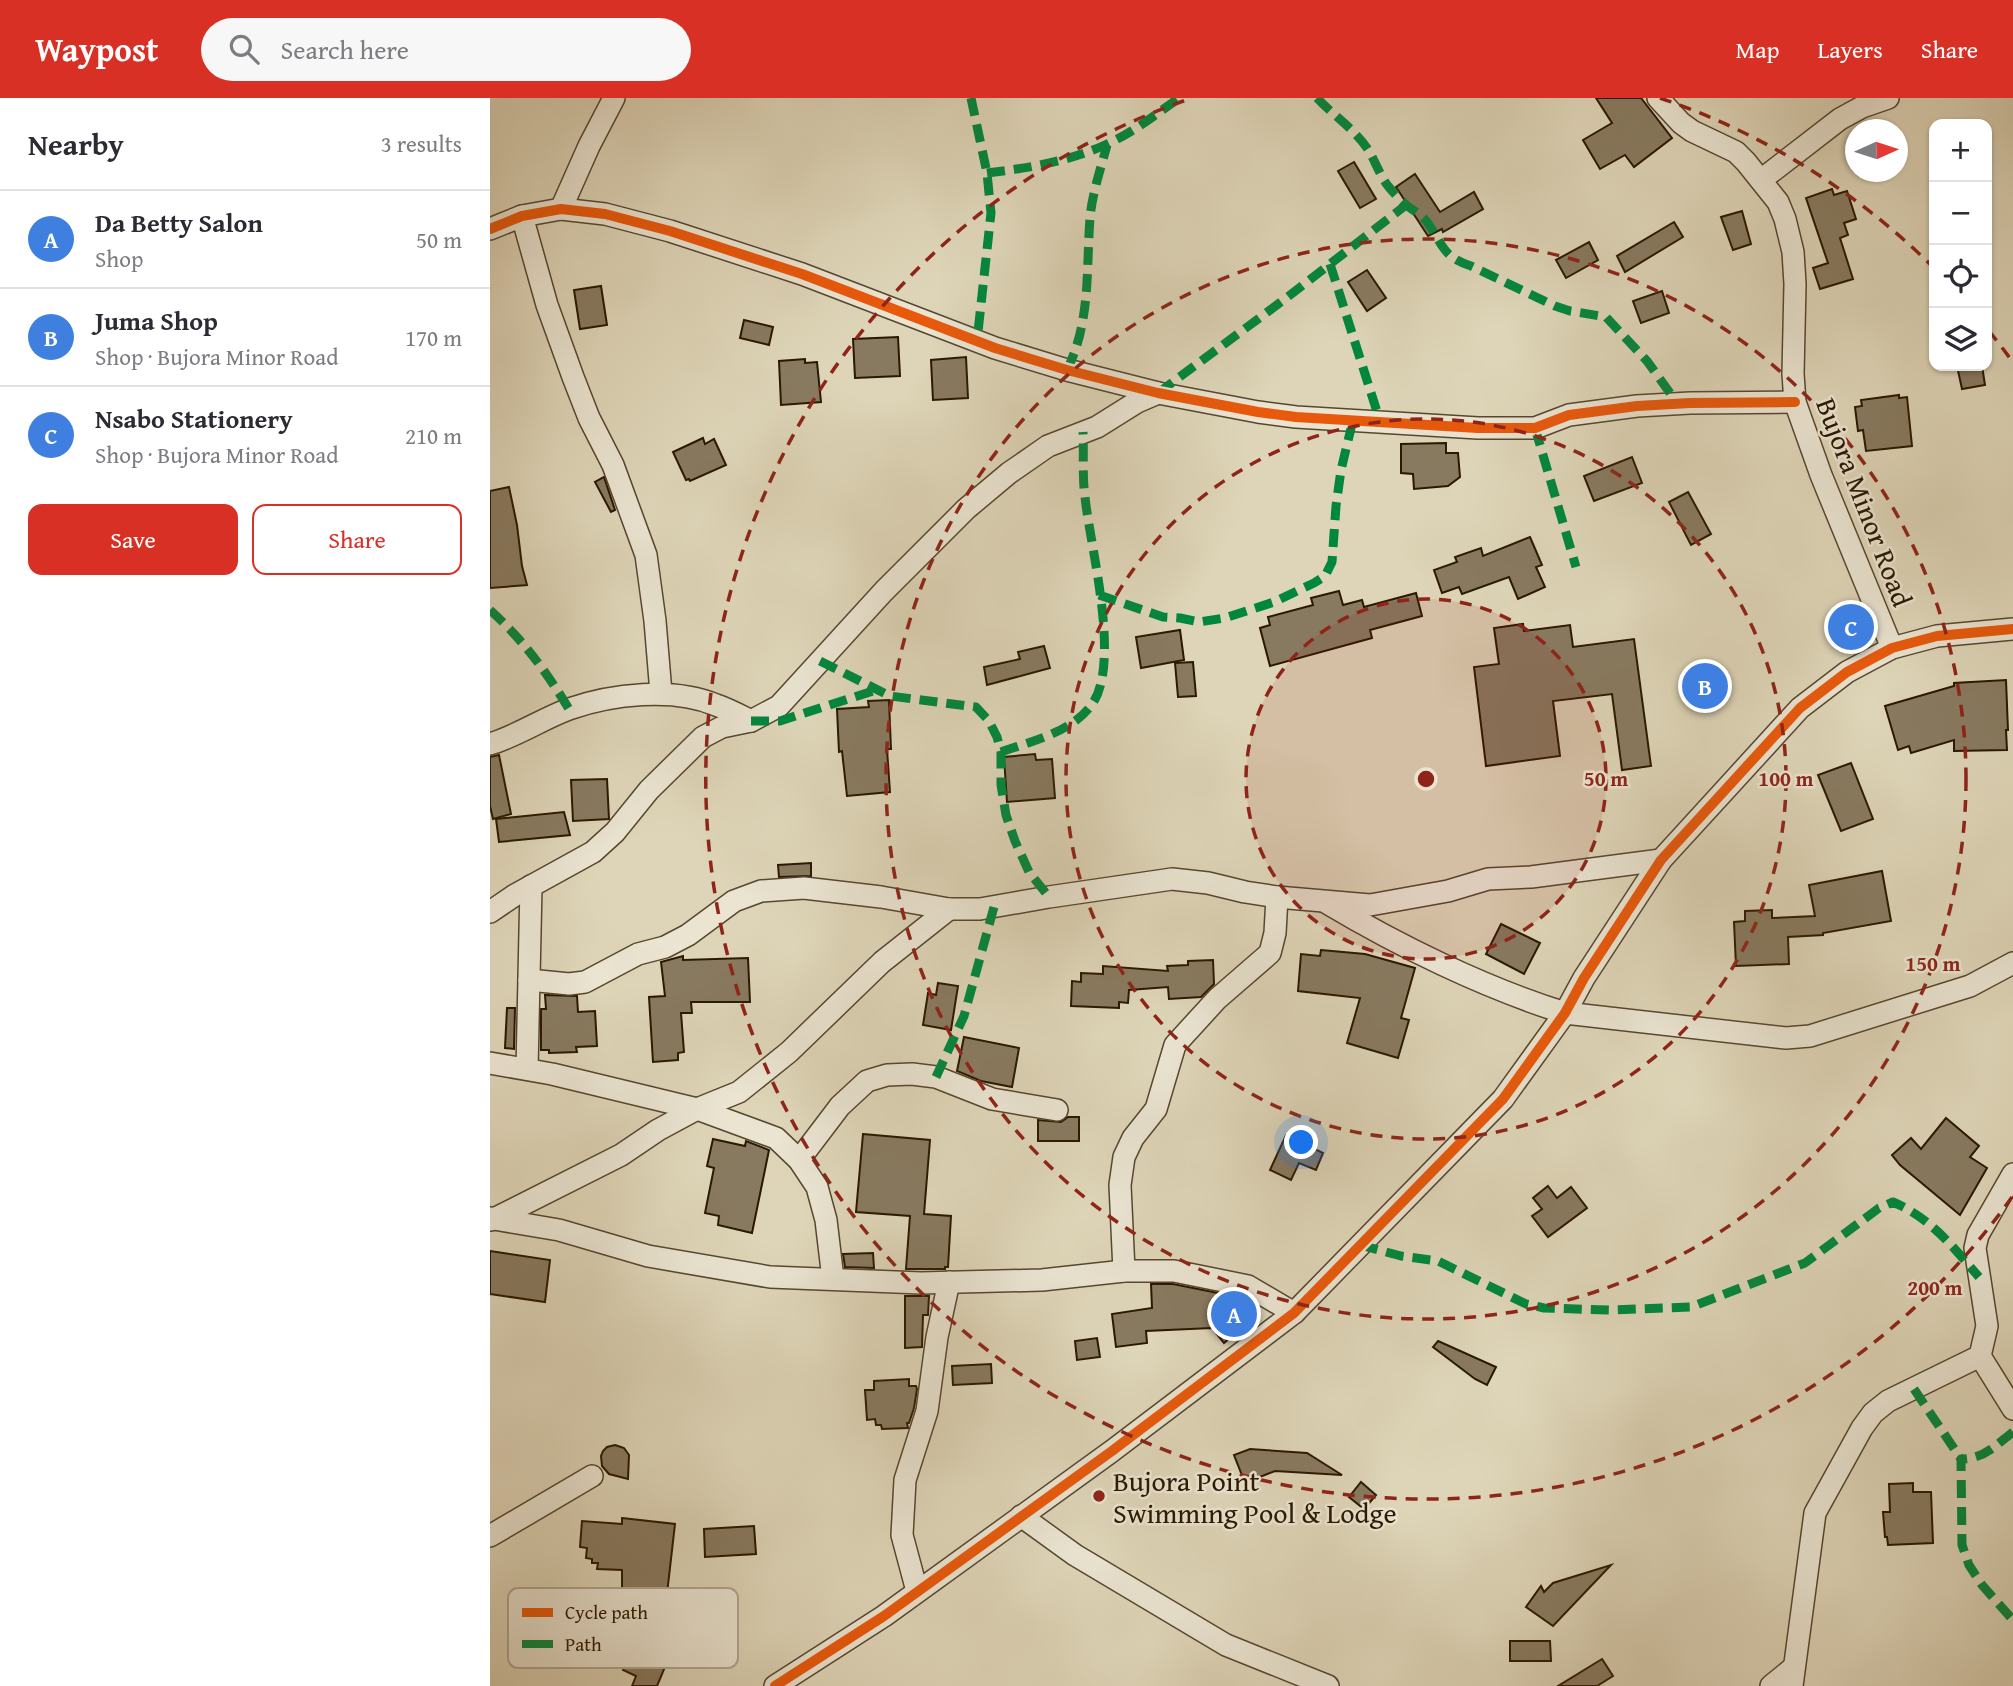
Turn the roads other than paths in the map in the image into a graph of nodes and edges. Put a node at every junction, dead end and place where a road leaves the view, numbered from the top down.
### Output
1 (614, 98) edge
2 (1658, 98) edge
3 (1888, 98) edge
4 (1761, 180) junction
5 (561, 209) junction
6 (522, 216) junction
7 (490, 229) edge
8 (1158, 393) junction
9 (1795, 402) junction
10 (2013, 629) edge
11 (1892, 648) junction
12 (662, 693) junction
13 (751, 721) junction
14 (490, 744) edge
15 (1661, 860) junction
16 (531, 886) junction
17 (1277, 897) junction
18 (1321, 900) junction
19 (948, 909) junction
20 (490, 912) edge
21 (2013, 963) edge
22 (529, 980) junction
23 (1565, 1013) junction
24 (490, 1063) edge
25 (527, 1069) junction
26 (697, 1109) junction
27 (1057, 1110) dead end
28 (799, 1160) junction
29 (2013, 1174) edge
30 (491, 1219) edge
31 (1124, 1271) junction
32 (833, 1279) junction
33 (949, 1282) junction
34 (1294, 1312) junction
35 (1980, 1356) junction
36 (2013, 1409) edge
37 (593, 1476) dead end
38 (1021, 1516) junction
39 (490, 1536) edge
40 (917, 1591) junction
41 (1792, 1677) edge
42 (775, 1686) edge
43 (1328, 1686) edge
44 (1771, 1686) edge

1 - 5 street
2 - 4 street, Bujora Minor Road
3 - 4 street
4 - 9 street, Bujora Minor Road
5 - 6 street
5 - 8 street
6 - 7 street
6 - 12 street
8 - 9 street
8 - 13 street
9 - 11 street, Bujora Minor Road
10 - 11 street
11 - 15 street
12 - 13 street
12 - 14 street
13 - 16 street
15 - 18 street
15 - 23 street
16 - 20 street
16 - 22 street
17 - 18 street
17 - 19 street
17 - 31 street
18 - 23 street
19 - 22 street
19 - 26 street
21 - 23 street
22 - 25 street
23 - 34 street
24 - 25 street
25 - 26 street
26 - 28 street
26 - 30 street
27 - 28 street
28 - 32 street
29 - 35 street
30 - 32 street
31 - 33 street
31 - 34 street
32 - 33 street
33 - 40 street
34 - 38 street
35 - 36 street
35 - 41 street
37 - 39 street
38 - 40 street
38 - 43 street
40 - 42 street
41 - 44 street

